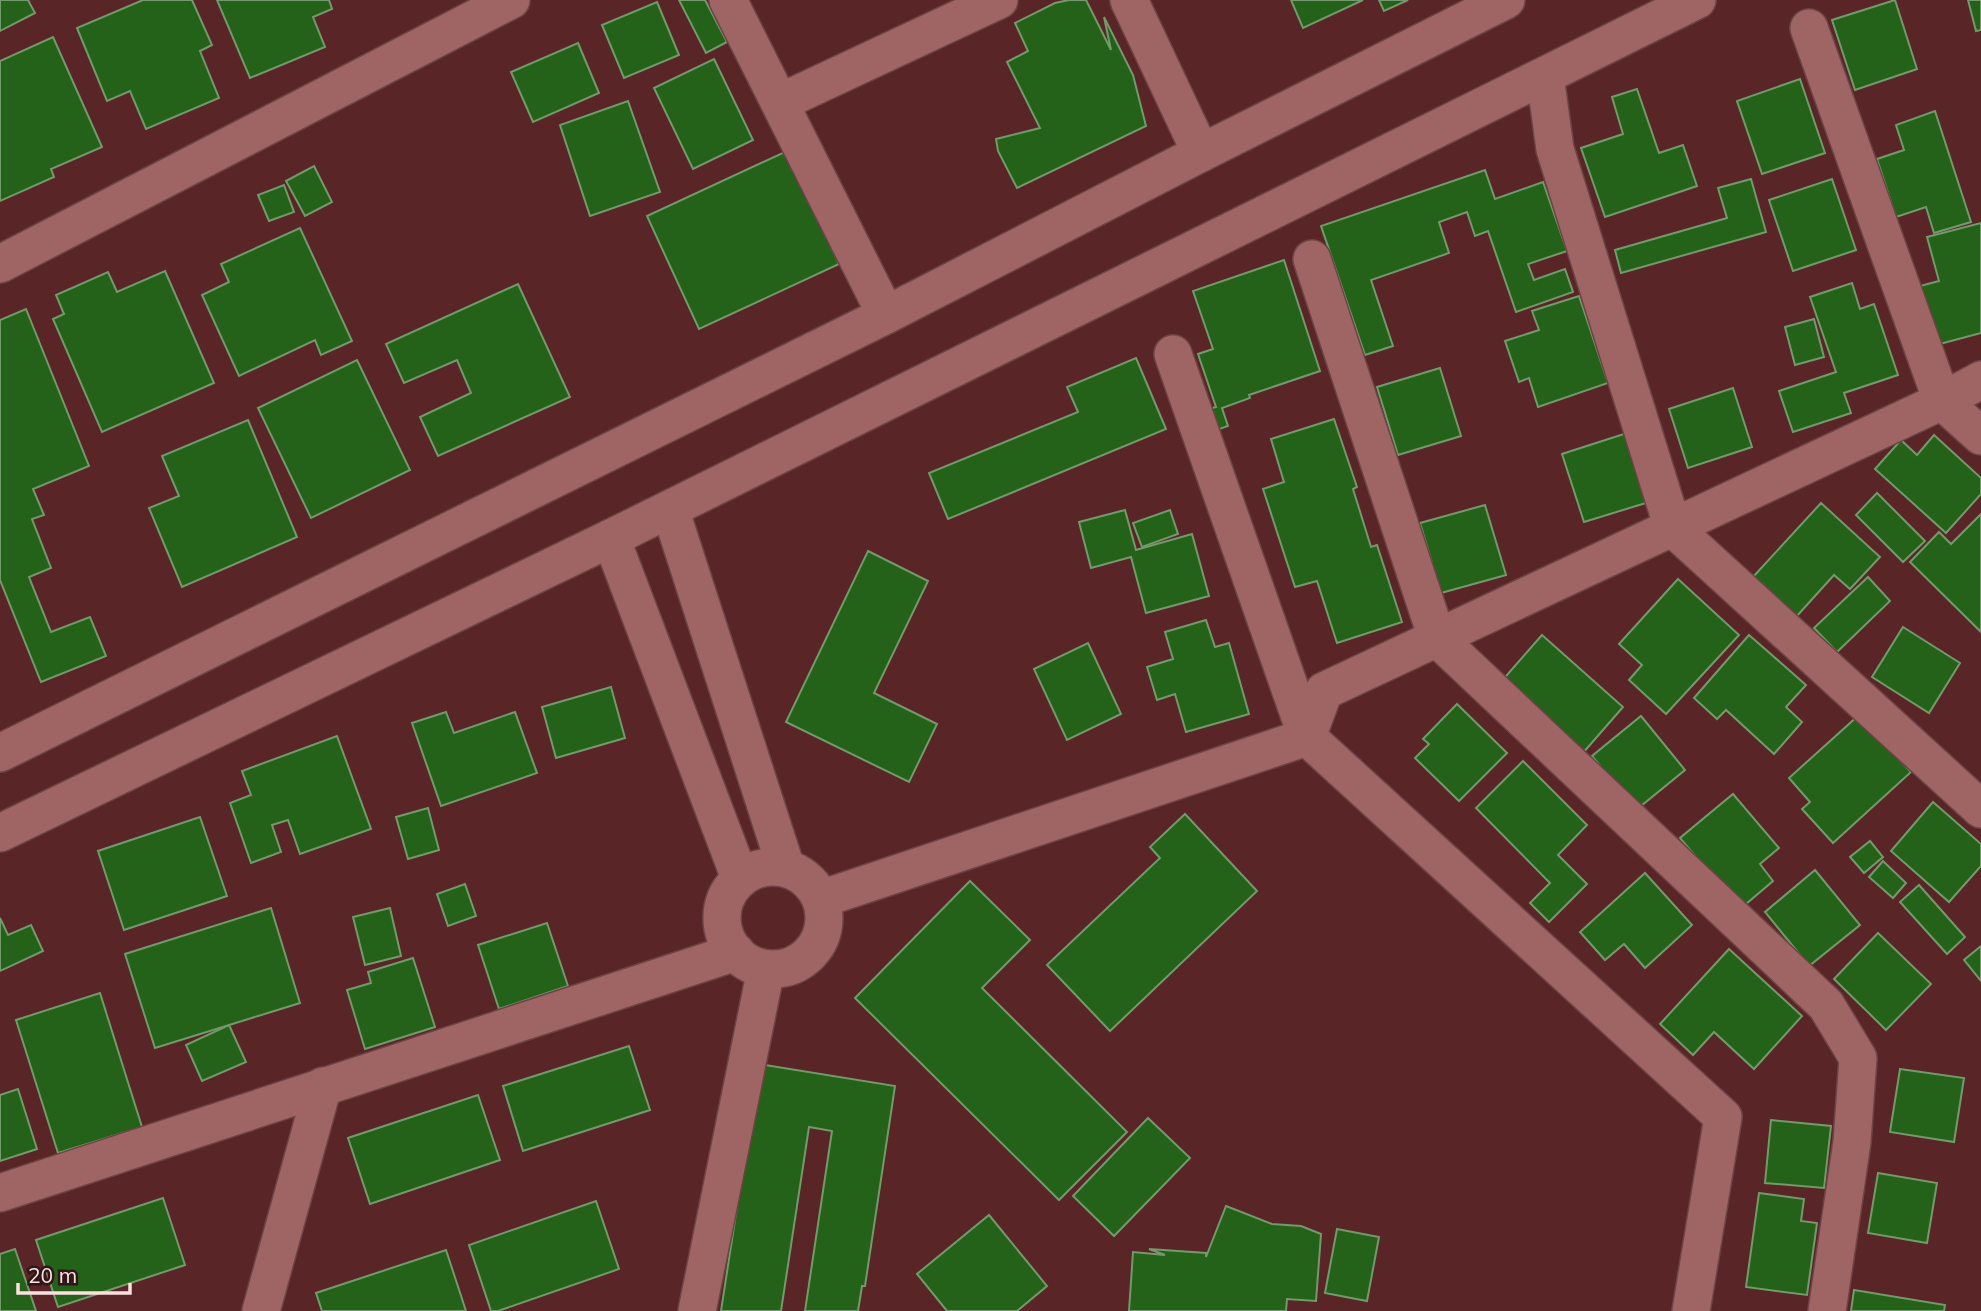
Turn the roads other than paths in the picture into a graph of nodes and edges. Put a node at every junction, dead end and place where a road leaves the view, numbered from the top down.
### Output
1 (511, 0) edge
2 (728, 0) edge
3 (999, 0) edge
4 (1129, 0) edge
5 (1506, 0) edge
6 (1697, 0) edge
7 (1809, 28) dead end
8 (1545, 76) junction
9 (781, 102) junction
10 (1201, 153) junction
11 (1312, 259) dead end
12 (0, 264) edge
13 (886, 315) junction
14 (1173, 354) dead end
15 (1981, 380) edge
16 (1942, 401) junction
17 (1981, 436) edge
18 (670, 509) junction
19 (1673, 527) junction
20 (611, 538) junction
21 (1437, 638) junction
22 (1307, 737) junction
23 (0, 753) edge
24 (1981, 809) edge
25 (0, 833) edge
26 (786, 868) junction
27 (740, 878) junction
28 (821, 899) junction
29 (751, 960) junction
30 (323, 1086) junction
31 (0, 1193) edge
32 (261, 1311) edge
33 (697, 1311) edge
34 (1690, 1311) edge
35 (1827, 1311) edge

1 - 12 street
2 - 9 street
3 - 9 street
4 - 10 street
5 - 10 street
6 - 8 street
7 - 16 street
8 - 18 street
8 - 19 street
9 - 13 street
10 - 13 street
11 - 21 street
13 - 23 street
14 - 22 street
15 - 16 street
16 - 17 street
16 - 19 street
18 - 20 street
18 - 26 street
19 - 21 street
19 - 24 street
20 - 25 street
20 - 27 street
21 - 22 street
21 - 35 street
22 - 28 street
22 - 34 street
26 - 27 street
26 - 28 street
27 - 29 street
28 - 29 street
29 - 30 street
29 - 33 street
30 - 31 street
30 - 32 street

